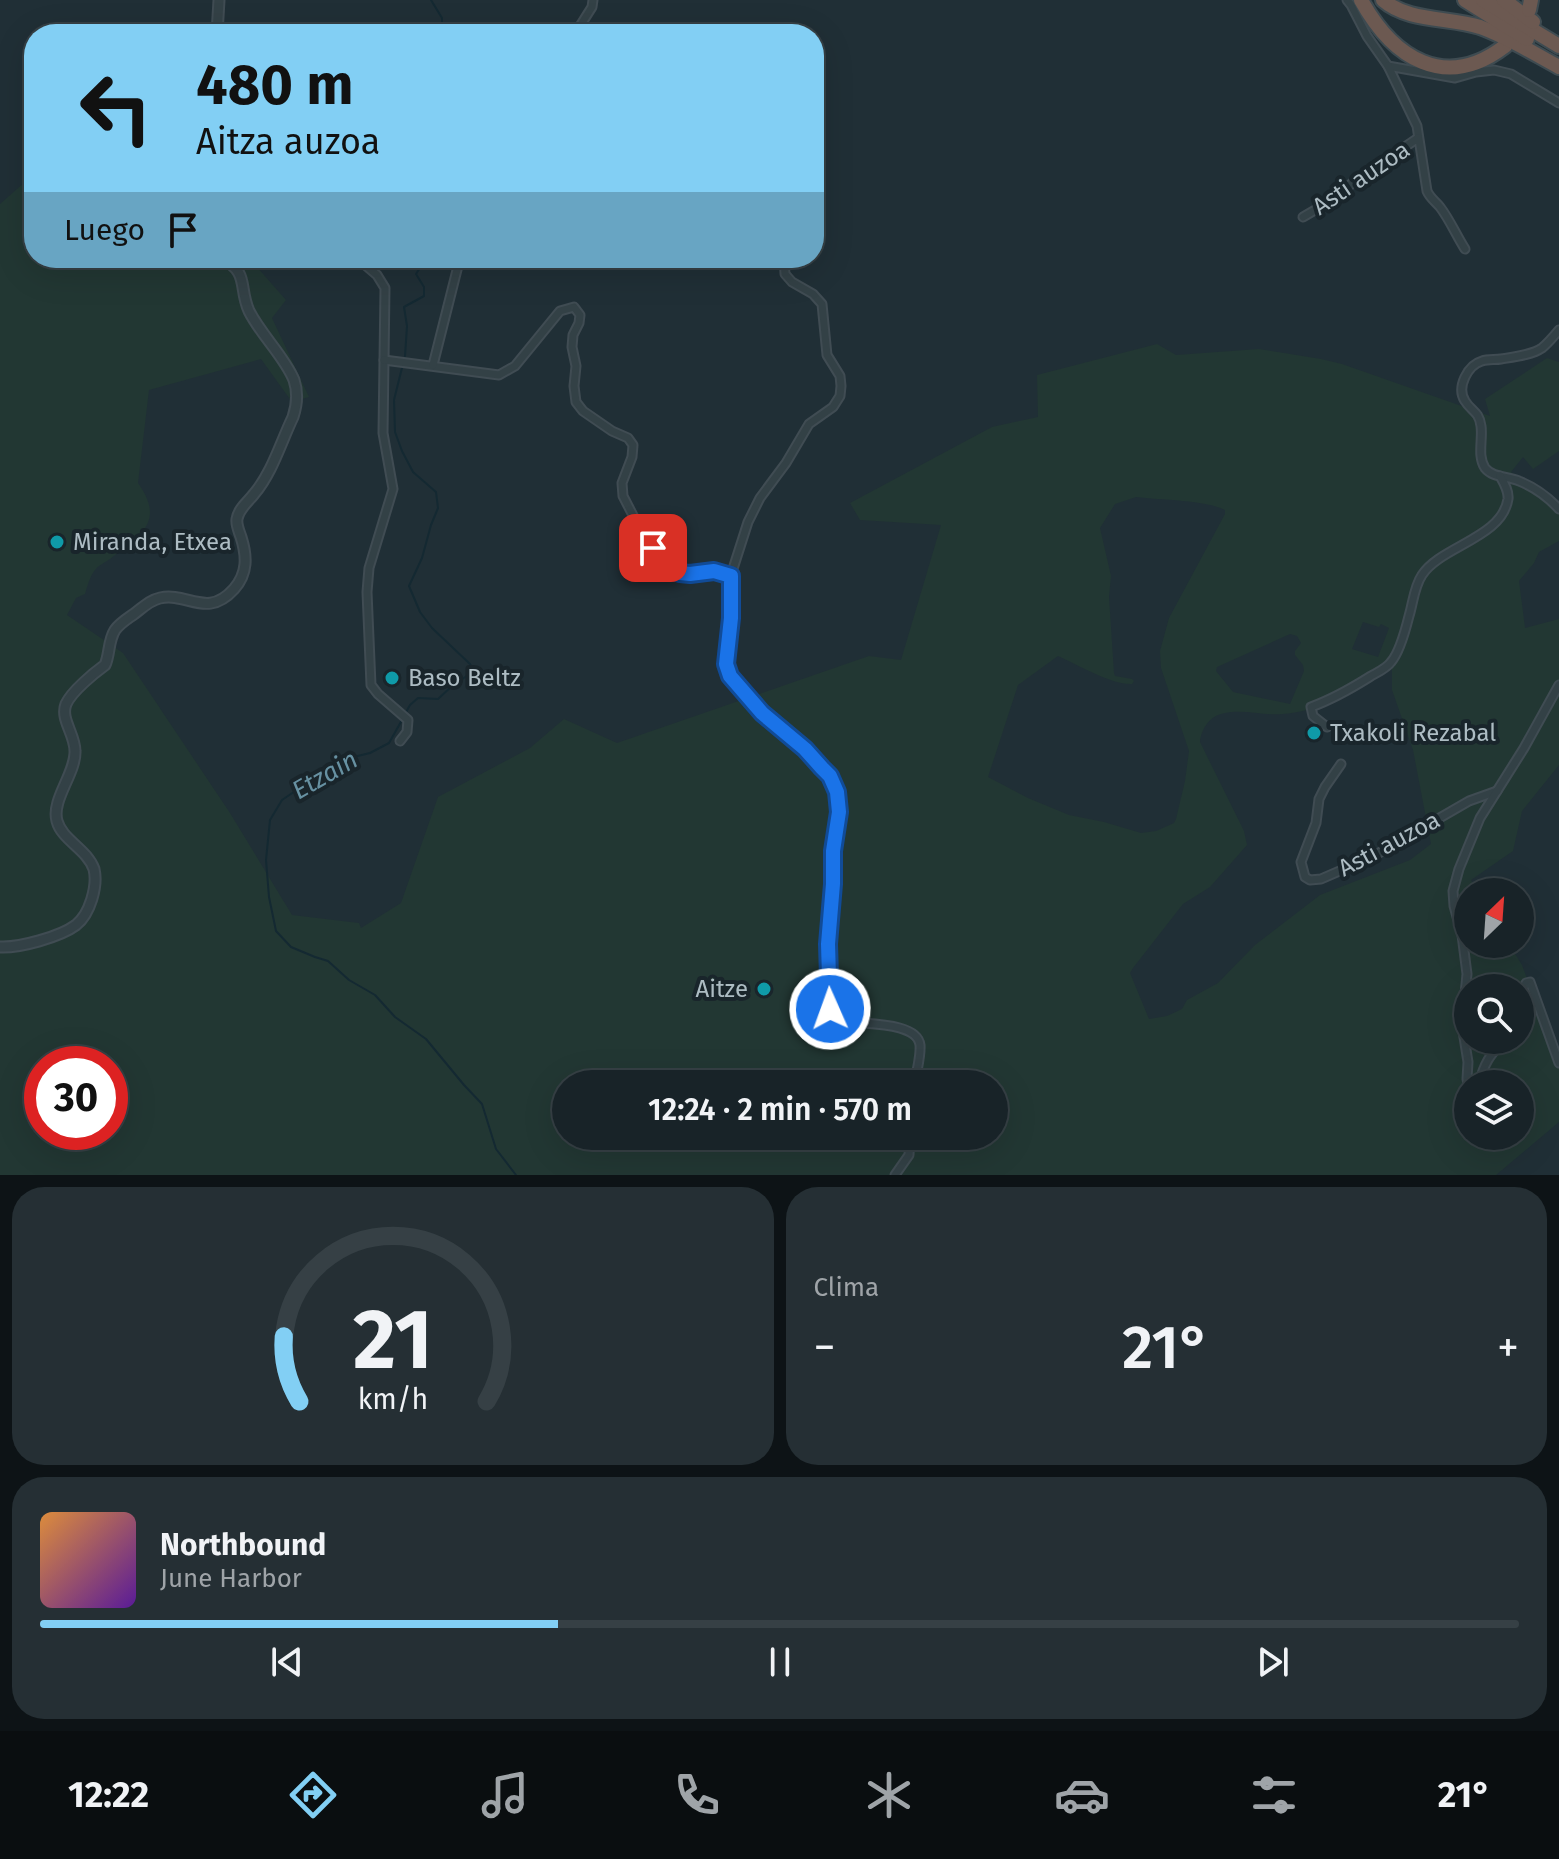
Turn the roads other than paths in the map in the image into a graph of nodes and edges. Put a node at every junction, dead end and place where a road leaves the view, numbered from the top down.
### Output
1 (219, 0) edge
2 (593, 0) edge
3 (1347, 0) edge
4 (1361, 0) edge
5 (1383, 0) edge
6 (1465, 0) edge
7 (1483, 0) edge
8 (1504, 0) edge
9 (218, 24) edge
10 (581, 24) edge
11 (1559, 44) edge
12 (1505, 46) dead end
13 (1559, 58) edge
14 (1388, 66) junction
15 (1559, 67) edge
16 (1559, 103) edge
17 (1418, 138) junction
18 (1303, 217) dead end
19 (1465, 249) dead end
20 (237, 268) edge
21 (369, 268) edge
22 (457, 268) edge
23 (785, 268) edge
24 (1559, 330) edge
25 (384, 360) junction
26 (433, 365) junction
27 (1500, 476) junction
28 (1559, 509) edge
29 (731, 576) junction
30 (1559, 685) edge
31 (1327, 727) dead end
32 (400, 741) dead end
33 (1341, 764) dead end
34 (1497, 791) junction
35 (0, 947) edge
36 (1534, 993) edge
37 (1559, 1063) edge
38 (917, 1070) edge
39 (1468, 1070) edge
40 (909, 1150) edge
41 (895, 1175) edge

1 - 9 street
2 - 10 street
3 - 14 street, Asti auzoa
4 - 12 highway
5 - 15 highway
6 - 13 highway
7 - 11 highway
8 - 11 highway
14 - 16 street
14 - 17 street, Asti auzoa
17 - 18 street, Asti auzoa
17 - 19 street, Asti auzoa
20 - 35 street
21 - 25 street
22 - 26 street
23 - 29 street
24 - 27 street
25 - 26 street
25 - 32 street
26 - 29 street
27 - 28 street
27 - 31 street
29 - 38 street
30 - 34 street, Asti auzoa
33 - 34 street, Asti auzoa
34 - 39 street, Asti auzoa
36 - 37 street
40 - 41 street

